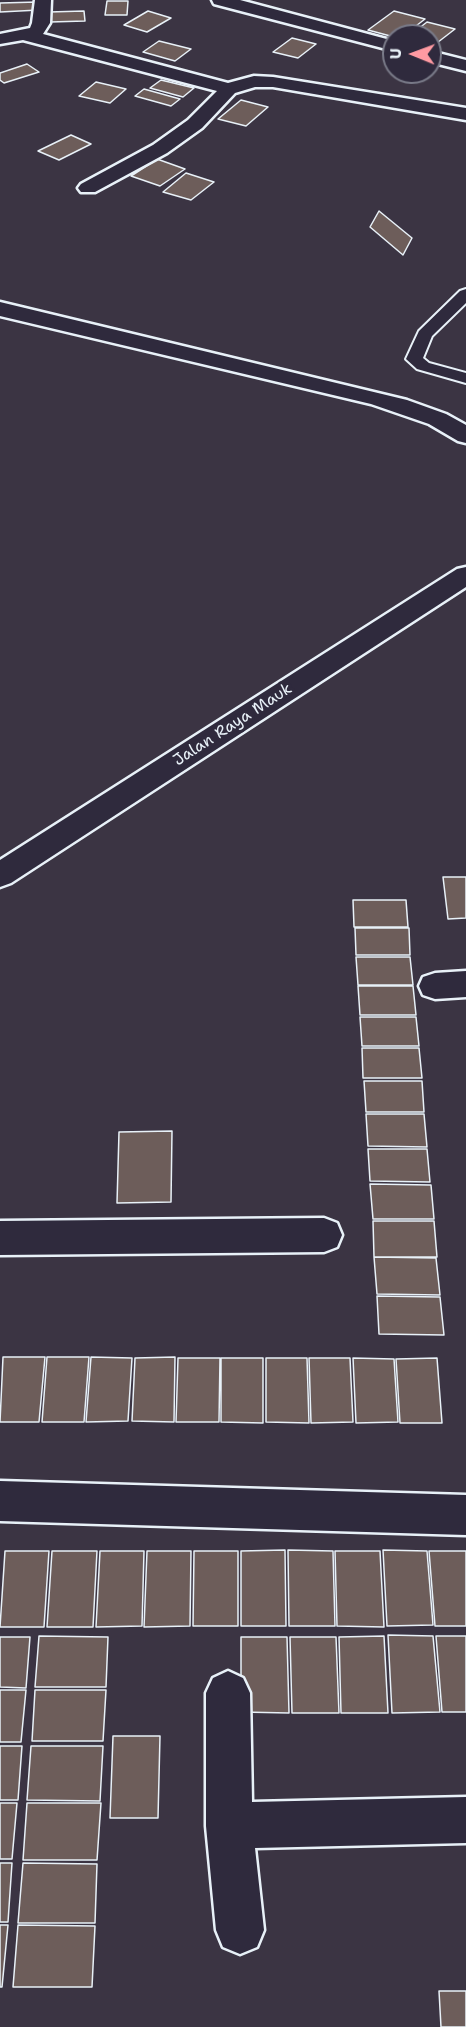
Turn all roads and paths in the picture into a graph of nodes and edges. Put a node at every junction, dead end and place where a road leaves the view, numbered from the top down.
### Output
1 (43, 0) edge
2 (220, 0) edge
3 (26, 35) junction
4 (0, 39) edge
5 (382, 43) edge
6 (442, 59) edge
7 (466, 66) edge
8 (229, 89) junction
9 (466, 114) edge
10 (88, 188) dead end
11 (466, 294) edge
12 (0, 309) edge
13 (466, 378) edge
14 (466, 436) edge
15 (466, 575) edge
16 (0, 875) edge
17 (324, 1235) dead end
18 (0, 1238) edge
19 (0, 1501) edge
20 (466, 1515) edge
21 (228, 1693) dead end
22 (466, 1820) edge
23 (229, 1826) junction
24 (240, 1930) dead end

1 - 3 street
2 - 5 street
3 - 4 street
3 - 8 street
6 - 7 street
8 - 9 street
8 - 10 street
11 - 13 lane
12 - 14 street
15 - 16 street, Jalan Raya Mauk
17 - 18 street
19 - 20 street
21 - 23 street
22 - 23 street
23 - 24 street

